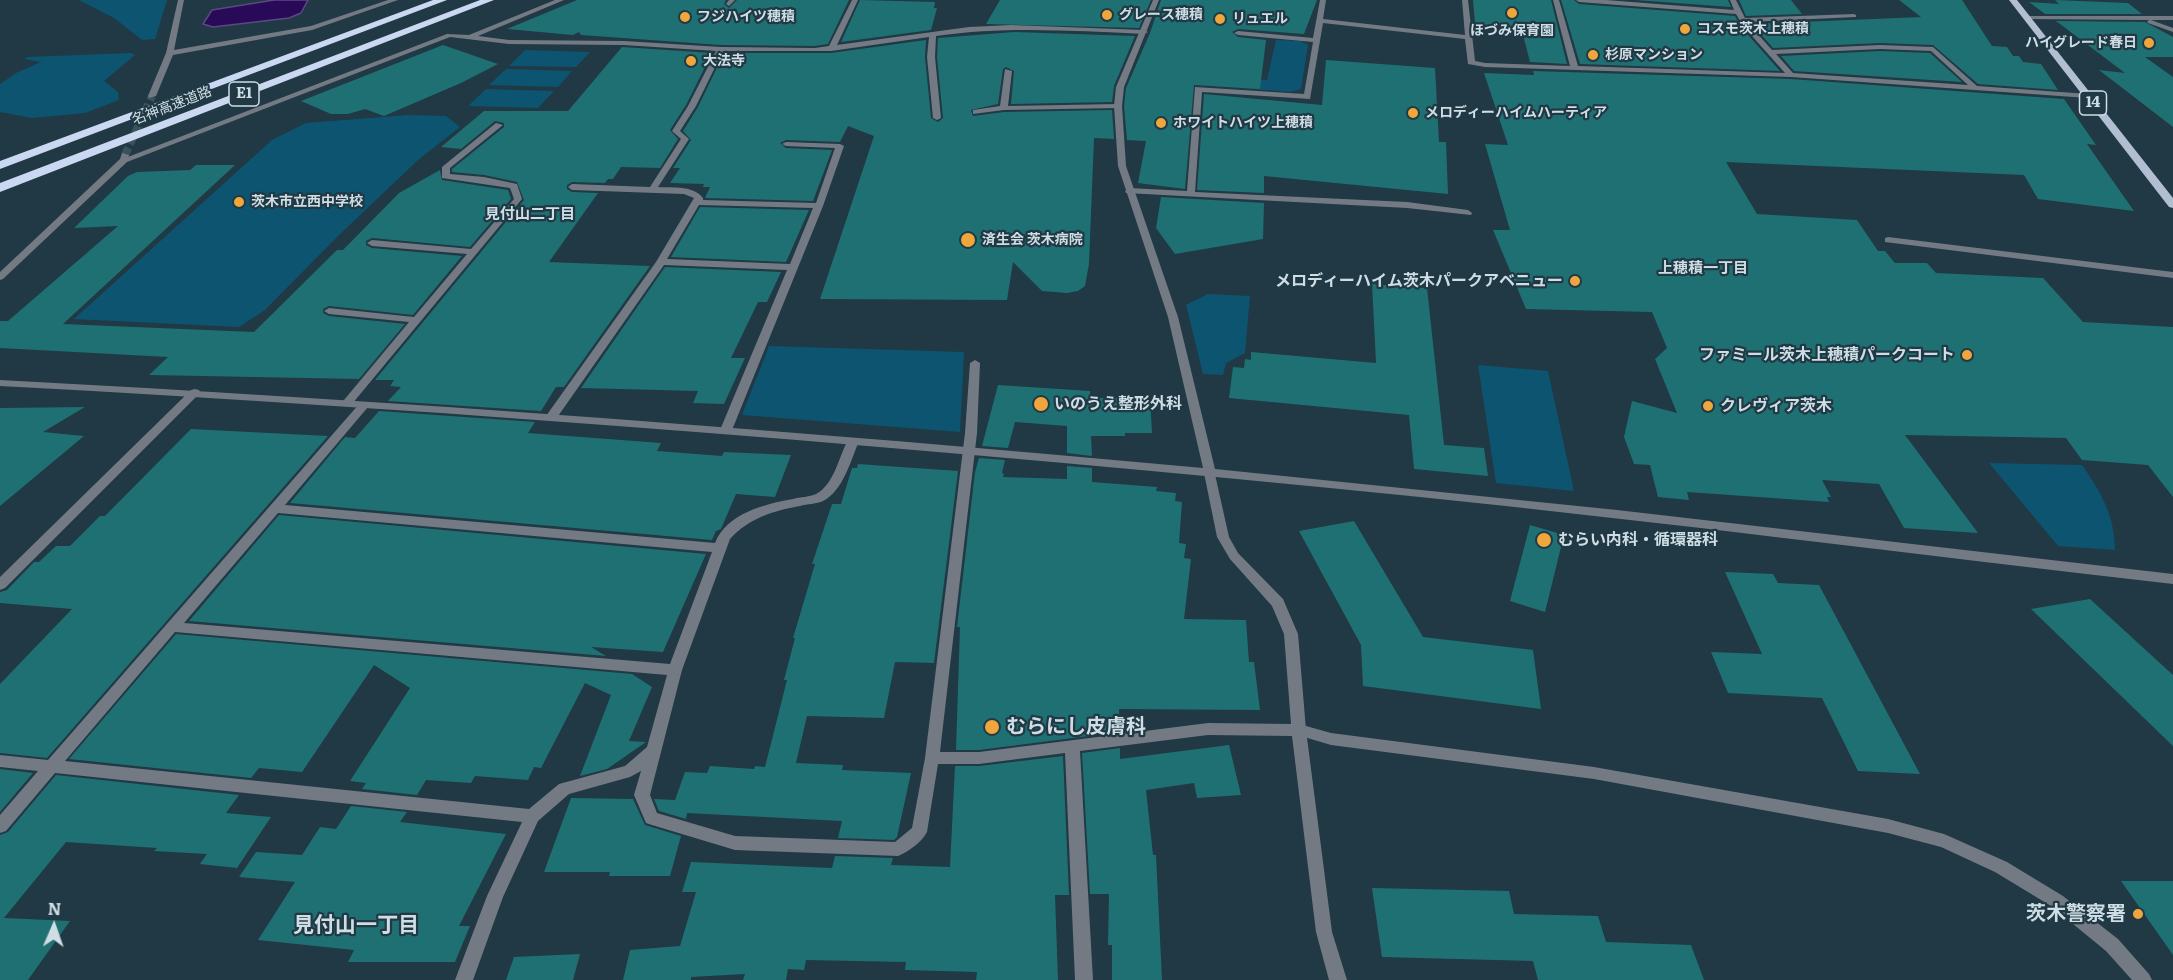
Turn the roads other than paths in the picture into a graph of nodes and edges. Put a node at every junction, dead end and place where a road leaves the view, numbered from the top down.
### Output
1 (181, 0) edge
2 (395, 0) edge
3 (442, 0) edge
4 (489, 0) edge
5 (561, 0) edge
6 (855, 0) edge
7 (1156, 0) edge
8 (1323, 0) edge
9 (1465, 0) edge
10 (1556, 0) edge
11 (1579, 0) edge
12 (1733, 0) edge
13 (2013, 0) edge
14 (1738, 12) junction
15 (1854, 16) dead end
16 (2028, 18) junction
17 (2137, 18) junction
18 (2173, 18) edge
19 (1743, 20) junction
20 (1320, 21) junction
21 (2173, 30) edge
22 (1144, 32) junction
23 (933, 33) junction
24 (1238, 33) dead end
25 (470, 37) junction
26 (1467, 37) junction
27 (1316, 40) junction
28 (721, 49) junction
29 (831, 49) junction
30 (1770, 52) junction
31 (170, 53) junction
32 (1575, 69) junction
33 (1008, 71) dead end
34 (1791, 75) junction
35 (1974, 87) junction
36 (152, 96) tunnel mouth
37 (2088, 96) junction
38 (1118, 106) junction
39 (1004, 108) junction
40 (976, 112) dead end
41 (937, 118) dead end
42 (499, 125) dead end
43 (786, 144) dead end
44 (0, 165) edge
45 (0, 188) edge
46 (572, 188) dead end
47 (652, 190) junction
48 (1129, 191) junction
49 (1191, 193) junction
50 (697, 202) junction
51 (2173, 205) edge
52 (819, 206) junction
53 (1468, 213) dead end
54 (1888, 240) dead end
55 (372, 243) dead end
56 (475, 252) junction
57 (661, 262) junction
58 (794, 267) junction
59 (2173, 274) edge
60 (0, 277) edge
61 (329, 311) dead end
62 (417, 320) junction
63 (975, 363) dead end
64 (0, 383) edge
65 (195, 392) junction
66 (348, 402) junction
67 (364, 405) junction
68 (552, 416) junction
69 (726, 430) junction
70 (853, 441) junction
71 (968, 452) junction
72 (1210, 473) junction
73 (274, 508) junction
74 (720, 548) junction
75 (2173, 579) edge
76 (0, 585) edge
77 (172, 627) junction
78 (675, 670) junction
79 (1299, 730) junction
80 (1072, 747) junction
81 (654, 750) junction
82 (932, 758) junction
83 (0, 761) edge
84 (50, 767) junction
85 (532, 816) junction
86 (0, 826) edge
87 (464, 980) edge
88 (1084, 980) edge
89 (1338, 980) edge
90 (2143, 980) edge

1 - 31 street
2 - 31 street
3 - 44 highway, 名神高速道路 / E1
4 - 45 highway, 名神高速道路 / E1
5 - 25 street
6 - 29 street
7 - 22 street
8 - 20 street
9 - 26 street
10 - 32 street
11 - 14 street
12 - 14 street
13 - 16 main road, 14
14 - 19 street
15 - 19 street
16 - 17 street
16 - 37 main road, 14
17 - 18 street
17 - 21 street
19 - 30 street
20 - 26 street
20 - 27 street
22 - 23 street
22 - 38 street
23 - 29 street
23 - 41 street
24 - 27 street
25 - 28 street
25 - 60 street
26 - 32 street
27 - 49 street
28 - 29 street
28 - 47 street
30 - 34 street
30 - 35 street
31 - 36 street
32 - 34 street
33 - 39 street
34 - 35 street
35 - 37 street
37 - 51 main road, 14
38 - 39 street
38 - 48 street
39 - 40 street
42 - 56 street
43 - 52 street
46 - 47 street
47 - 50 street
48 - 49 street
48 - 72 street
49 - 53 street
50 - 52 street
50 - 57 street
52 - 58 street
54 - 59 street
55 - 56 street
56 - 62 street
57 - 58 street
57 - 68 street
58 - 69 street
61 - 62 street
62 - 66 street
63 - 71 street
64 - 65 street
65 - 66 street
65 - 76 street
66 - 67 street
67 - 68 street
67 - 73 street
68 - 69 street
69 - 70 street
70 - 71 street
70 - 74 street
71 - 72 street
71 - 82 street
72 - 75 street
72 - 79 street
73 - 74 street
73 - 77 street
74 - 78 street
77 - 78 street
77 - 84 street
78 - 81 street
79 - 80 street
79 - 89 street
79 - 90 street
80 - 82 street
80 - 88 street
81 - 82 street
81 - 85 street
83 - 84 street
84 - 85 street
84 - 86 street
85 - 87 street

